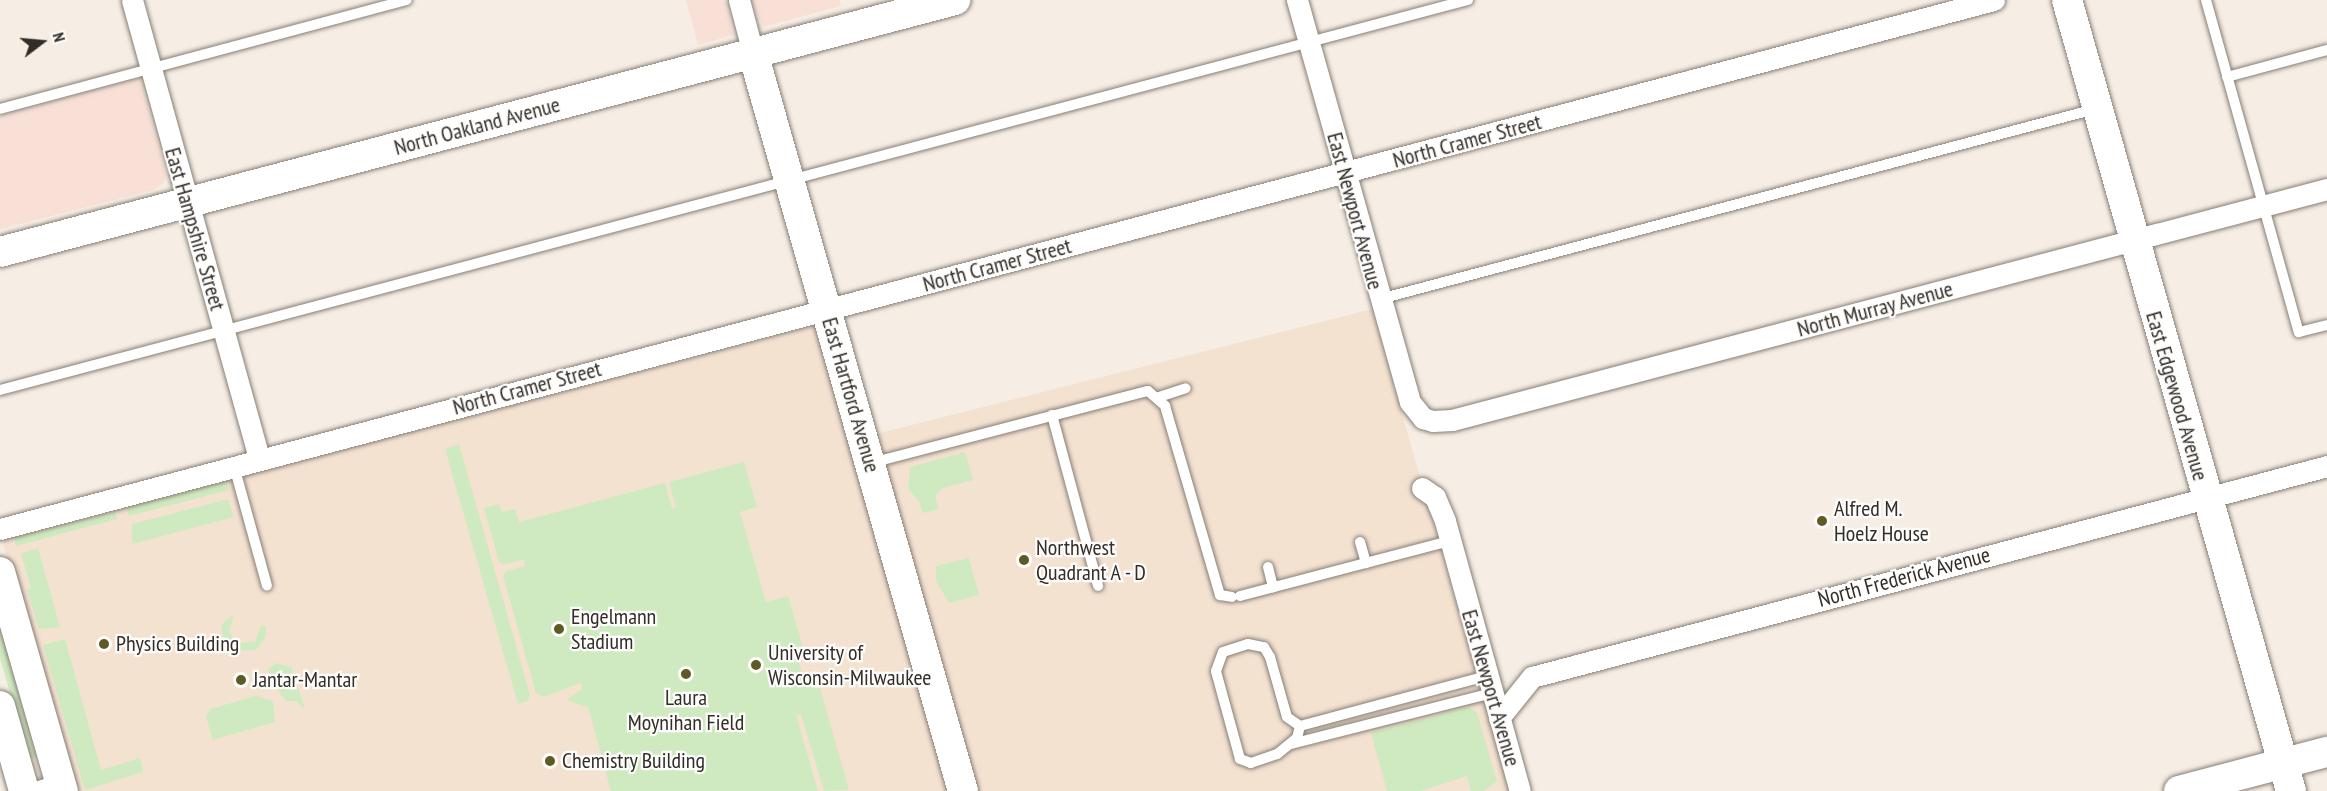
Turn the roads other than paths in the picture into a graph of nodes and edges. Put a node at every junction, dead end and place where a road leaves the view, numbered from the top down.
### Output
1 (132, 0) edge
2 (407, 0) edge
3 (739, 0) edge
4 (955, 0) edge
5 (1297, 0) edge
6 (1468, 0) edge
7 (1994, 0) edge
8 (2067, 0) edge
9 (2206, 0) edge
10 (1309, 42) junction
11 (2327, 50) edge
12 (753, 53) junction
13 (150, 67) junction
14 (2227, 77) junction
15 (2097, 108) junction
16 (0, 109) edge
17 (1345, 174) junction
18 (788, 179) junction
19 (2327, 189) edge
20 (187, 202) junction
21 (2264, 205) junction
22 (2133, 241) junction
23 (0, 252) edge
24 (1379, 299) junction
25 (827, 310) junction
26 (2327, 325) edge
27 (223, 331) junction
28 (1186, 388) dead end
29 (0, 390) edge
30 (1160, 397) junction
31 (1052, 415) junction
32 (1423, 418) joint
33 (259, 459) junction
34 (871, 463) junction
35 (234, 465) junction
36 (2327, 466) edge
37 (1422, 488) dead end
38 (2206, 495) junction
39 (0, 529) edge
40 (1450, 541) junction
41 (1360, 542) dead end
42 (1366, 563) junction
43 (1268, 567) dead end
44 (0, 572) edge
45 (267, 586) dead end
46 (1098, 586) dead end
47 (1273, 587) junction
48 (1490, 685) junction
49 (0, 706) edge
50 (1498, 718) junction
51 (1300, 726) junction
52 (1291, 744) junction
53 (2327, 752) edge
54 (2287, 777) edge
55 (54, 789) edge
56 (24, 791) edge
57 (963, 791) edge
58 (1520, 791) edge
59 (2179, 791) edge

1 - 13 street, East Hampshire Street
2 - 13 lane
3 - 12 street, East Hartford Avenue
4 - 12 street, North Oakland Avenue
5 - 10 street, East Newport Avenue
6 - 10 lane
7 - 17 street, North Cramer Street
8 - 15 street, East Edgewood Avenue
9 - 14 lane
10 - 17 street, East Newport Avenue
10 - 18 lane
11 - 14 lane
12 - 18 street, East Hartford Avenue
12 - 20 street, North Oakland Avenue
13 - 16 lane
13 - 20 street, East Hampshire Street
14 - 21 lane
15 - 22 street, East Edgewood Avenue
15 - 24 lane
17 - 24 street, East Newport Avenue
17 - 25 street, North Cramer Street
18 - 25 street, East Hartford Avenue
18 - 27 lane
19 - 21 street, North Murray Avenue
20 - 23 street, North Oakland Avenue
20 - 27 street, East Hampshire Street
21 - 22 street, North Murray Avenue
21 - 26 lane
22 - 32 street, North Murray Avenue
22 - 38 street, East Edgewood Avenue
24 - 32 street, East Newport Avenue
25 - 33 street, North Cramer Street
25 - 34 street, East Hartford Avenue
27 - 29 lane
27 - 33 street, East Hampshire Street
28 - 30 lane
30 - 31 lane
30 - 47 lane
31 - 34 lane
31 - 46 lane
33 - 35 street, North Cramer Street
34 - 57 street, East Hartford Avenue
35 - 39 street, North Cramer Street
35 - 45 lane
36 - 38 street, North Frederick Avenue
37 - 40 street, East Newport Avenue
38 - 50 street, North Frederick Avenue
38 - 54 street, East Edgewood Avenue
40 - 42 lane
40 - 48 street, East Newport Avenue
41 - 42 lane
42 - 47 lane
43 - 47 lane
44 - 55 street
48 - 50 street, East Newport Avenue
48 - 51 lane
48 - 52 lane
49 - 56 street
50 - 58 street, East Newport Avenue
51 - 52 lane
51 - 52 lane
53 - 54 street
54 - 59 street

